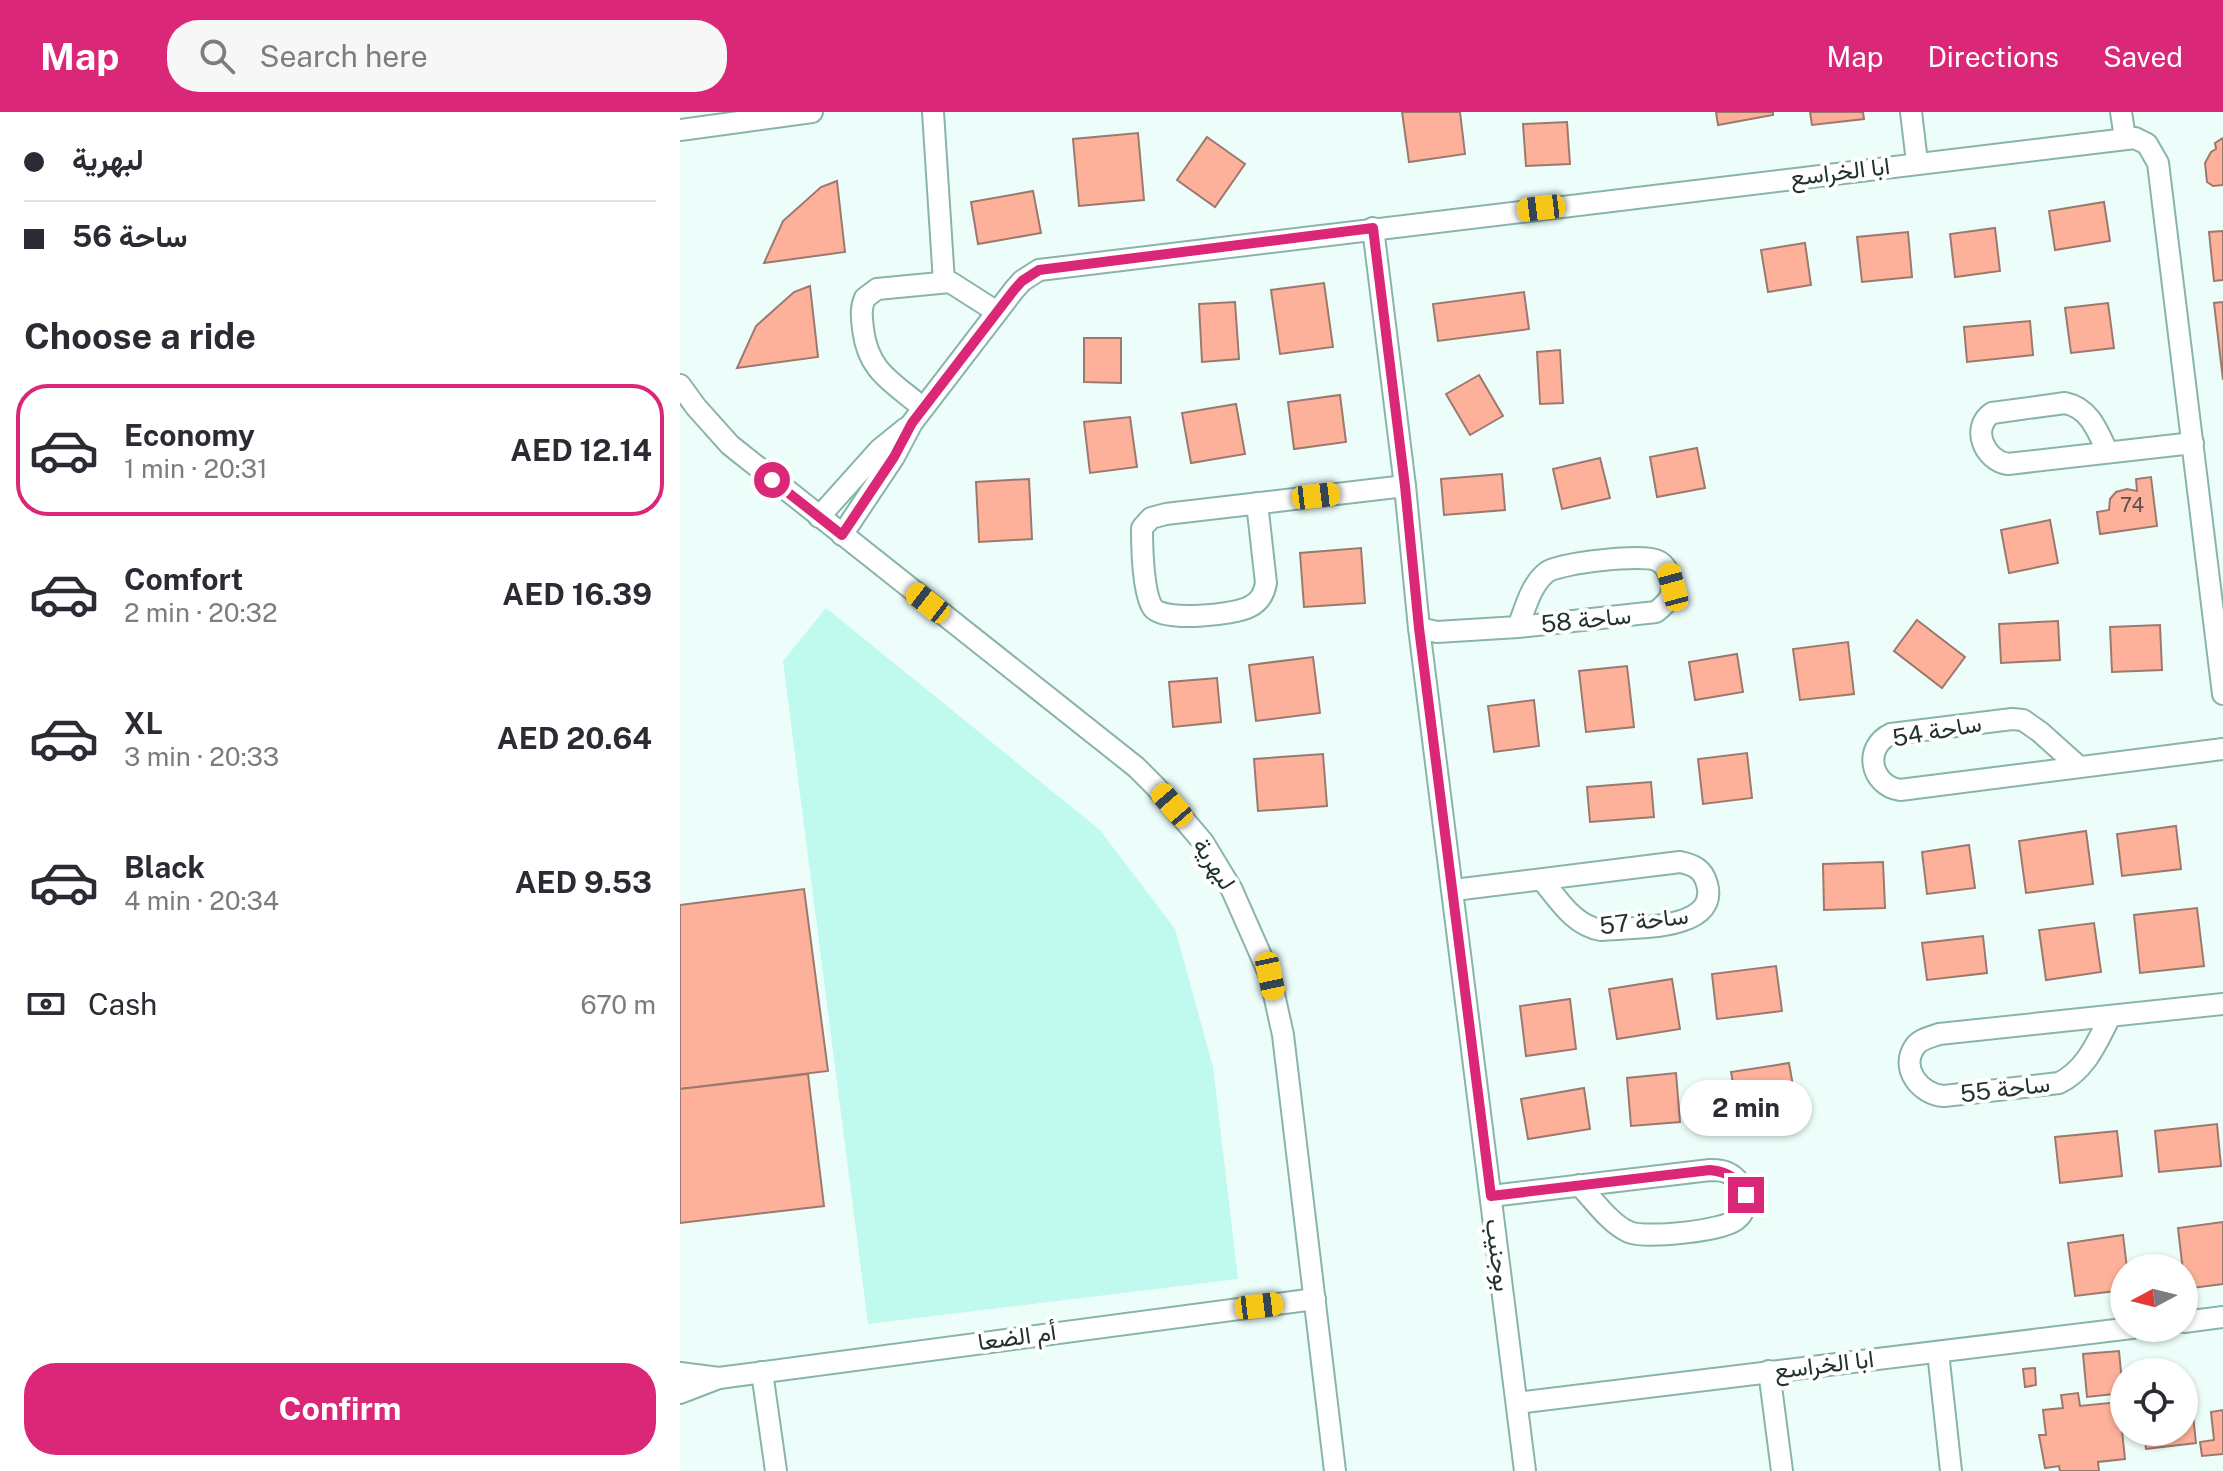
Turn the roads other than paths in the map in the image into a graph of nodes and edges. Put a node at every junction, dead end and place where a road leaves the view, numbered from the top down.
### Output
1 (812, 112) edge
2 (933, 112) edge
3 (1911, 112) edge
4 (2121, 112) edge
5 (680, 130) edge
6 (2125, 138) junction
7 (1917, 162) junction
8 (1373, 228) junction
9 (944, 282) junction
10 (997, 312) junction
11 (680, 385) edge
12 (918, 416) junction
13 (2193, 443) junction
14 (2107, 451) junction
15 (1405, 486) junction
16 (1257, 503) junction
17 (819, 517) junction
18 (842, 535) junction
19 (1518, 627) junction
20 (1419, 628) junction
21 (2223, 694) edge
22 (2223, 749) edge
23 (2078, 766) junction
24 (1542, 880) junction
25 (1454, 890) junction
26 (2223, 1004) edge
27 (2110, 1017) junction
28 (1579, 1185) junction
29 (1491, 1196) junction
30 (1315, 1299) junction
31 (2223, 1317) edge
32 (2198, 1320) edge
33 (2110, 1331) edge
34 (1938, 1352) junction
35 (1769, 1371) junction
36 (762, 1372) junction
37 (680, 1373) edge
38 (719, 1378) junction
39 (680, 1393) edge
40 (1517, 1403) junction
41 (776, 1471) edge
42 (1335, 1471) edge
43 (1525, 1471) edge
44 (1782, 1471) edge
45 (1951, 1471) edge

1 - 5 street
2 - 9 street
3 - 7 street
4 - 6 street
6 - 7 street, ابا الخراسع
6 - 13 street
7 - 8 street, ابا الخراسع
8 - 10 street, ابا الخراسع
8 - 15 street, بوجنيب
9 - 10 street
9 - 12 street
10 - 12 street, ابا الخراسع
11 - 17 street, لبهرية
12 - 17 street, ابا الخراسع
12 - 18 street, ابا الخراسع
13 - 14 street
13 - 21 street
14 - 14 street
15 - 16 street
15 - 20 street, بوجنيب
16 - 16 street
17 - 18 street, لبهرية
18 - 30 street, لبهرية
19 - 19 street, ساحة 58
19 - 20 street, ساحة 58
20 - 25 street, بوجنيب
22 - 23 street, ساحة 54
23 - 23 street, ساحة 54
24 - 24 street, ساحة 57
24 - 25 street, ساحة 57
25 - 29 street, بوجنيب
26 - 27 street, ساحة 55
27 - 27 street, ساحة 55
28 - 28 street
28 - 29 street
29 - 40 street, بوجنيب
30 - 36 street, أم الضعا
30 - 42 street, لبهرية
31 - 32 street
33 - 34 street, ابا الخراسع
34 - 35 street, ابا الخراسع
34 - 45 street
35 - 40 street, ابا الخراسع
35 - 44 street
36 - 38 street, أم الضعا
36 - 41 street
37 - 38 street, أم الضعا
38 - 39 street, أم الضعا
40 - 43 street, بوجنيب

